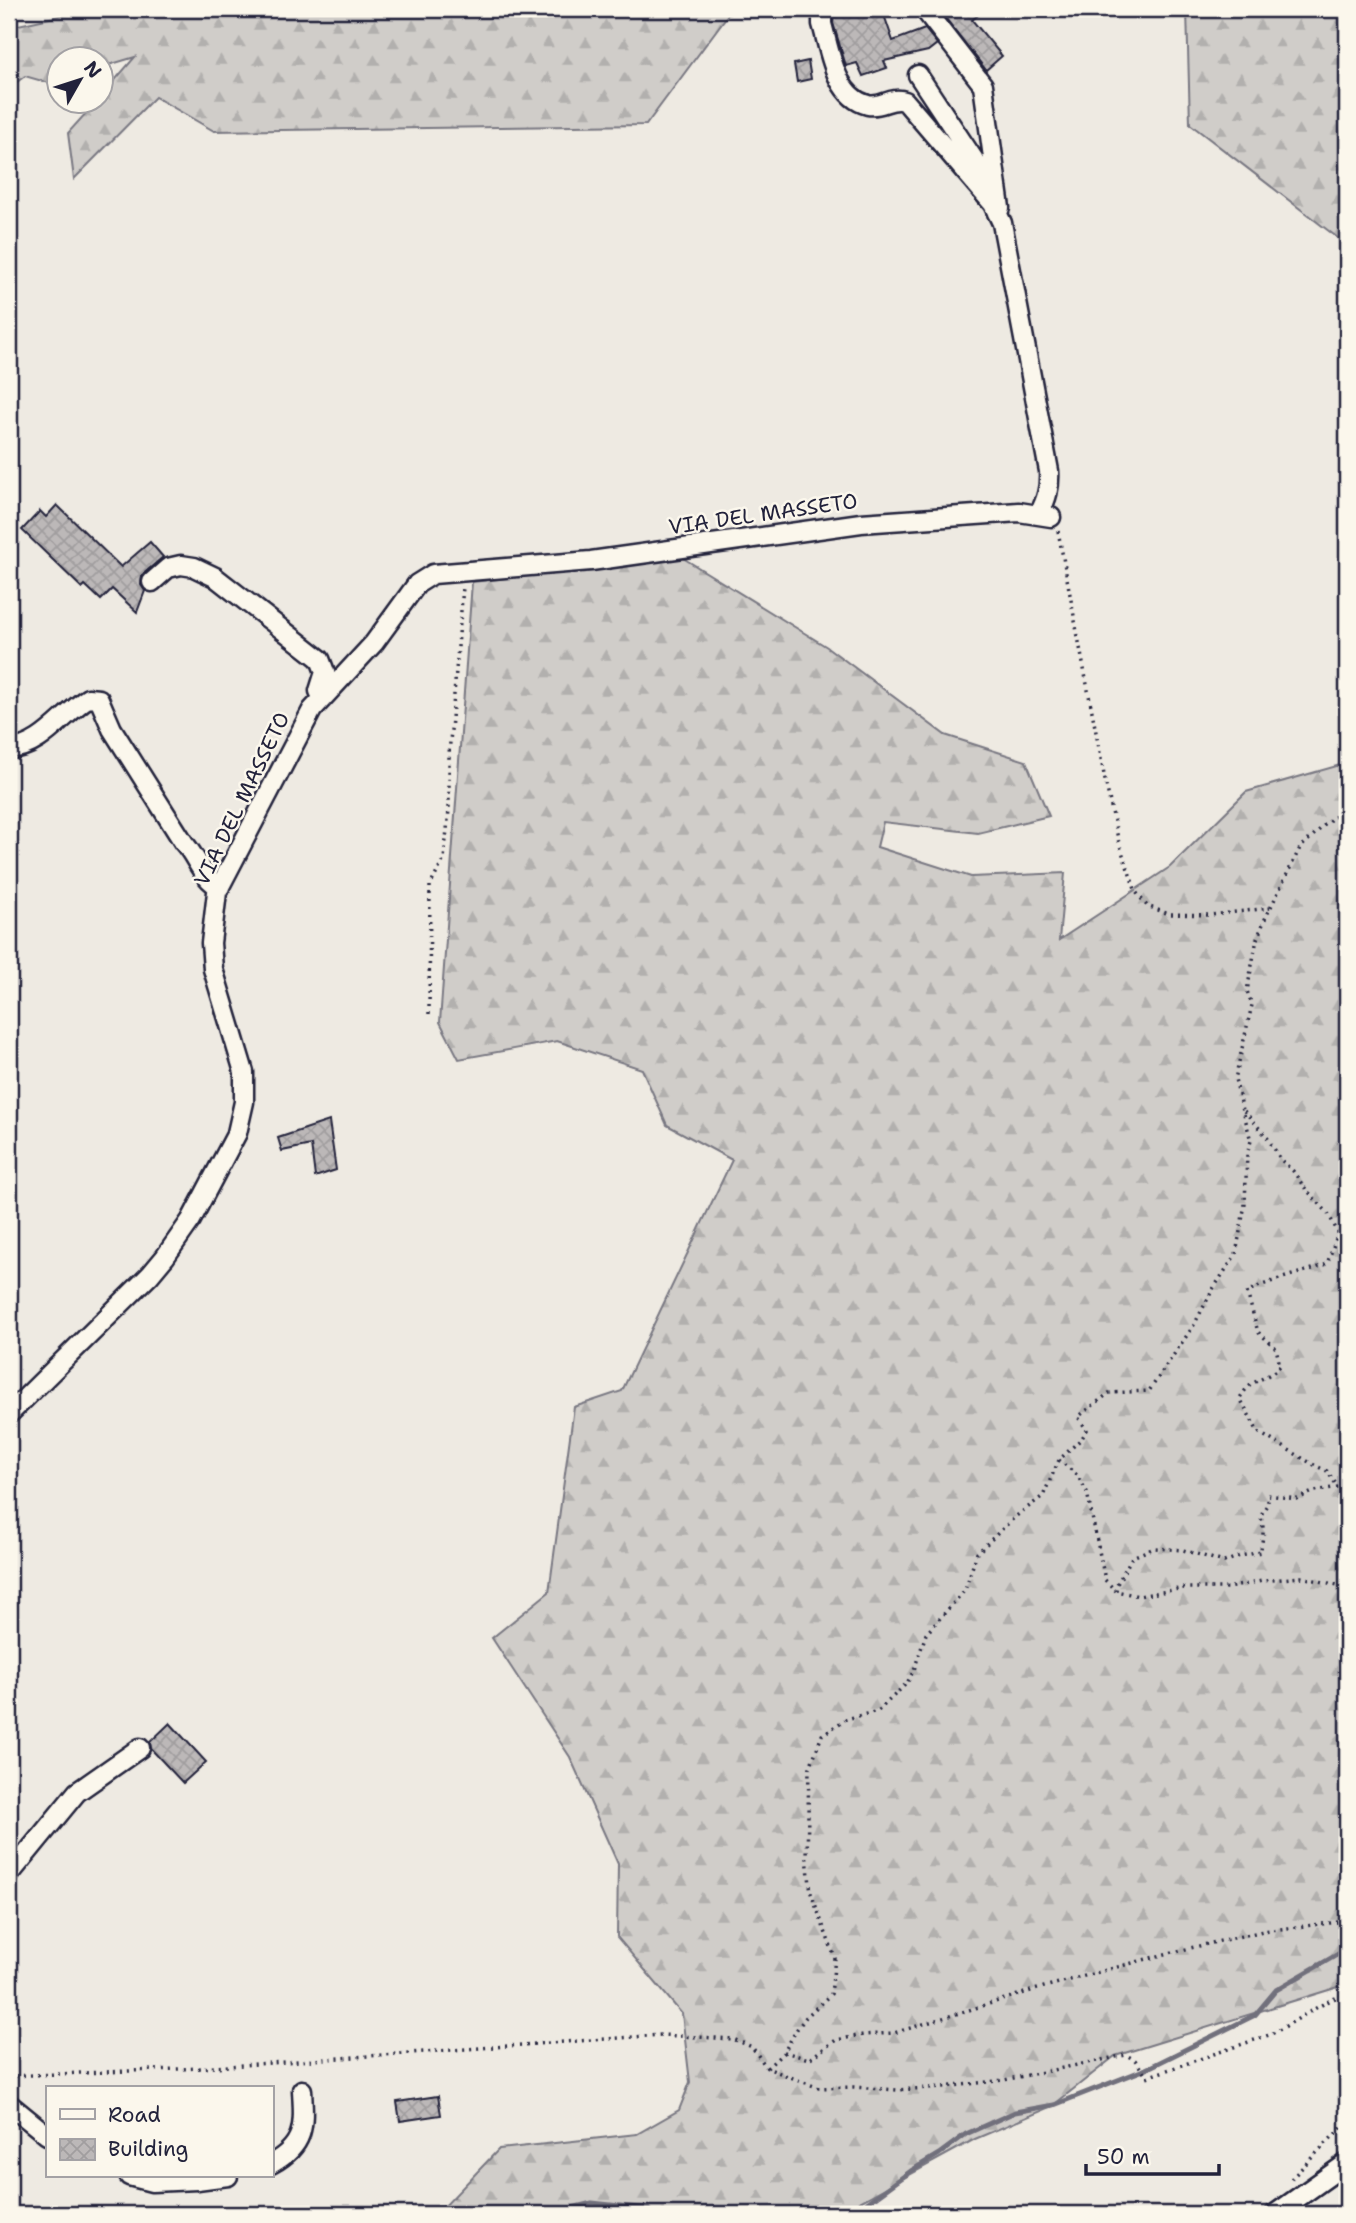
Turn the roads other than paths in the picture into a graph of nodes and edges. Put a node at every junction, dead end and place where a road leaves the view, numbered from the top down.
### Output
1 (825, 9) edge
2 (923, 9) edge
3 (918, 75) dead end
4 (998, 204) junction
5 (152, 582) dead end
6 (323, 698) junction
7 (9, 749) edge
8 (220, 887) junction
9 (9, 1413) edge
10 (140, 1748) dead end
11 (9, 1875) edge
12 (302, 2090) dead end
13 (9, 2105) edge
14 (46, 2134) edge
15 (1347, 2162) edge
16 (273, 2163) edge
17 (137, 2178) edge
18 (212, 2178) edge
19 (1275, 2214) edge

1 - 4 street
2 - 4 street
3 - 4 street
4 - 6 street, VIA DEL MASSETO
5 - 6 street
6 - 8 street, VIA DEL MASSETO
7 - 8 street
8 - 9 street, VIA DEL MASSETO
10 - 11 street
12 - 16 street
13 - 14 street
15 - 19 street
17 - 18 street

